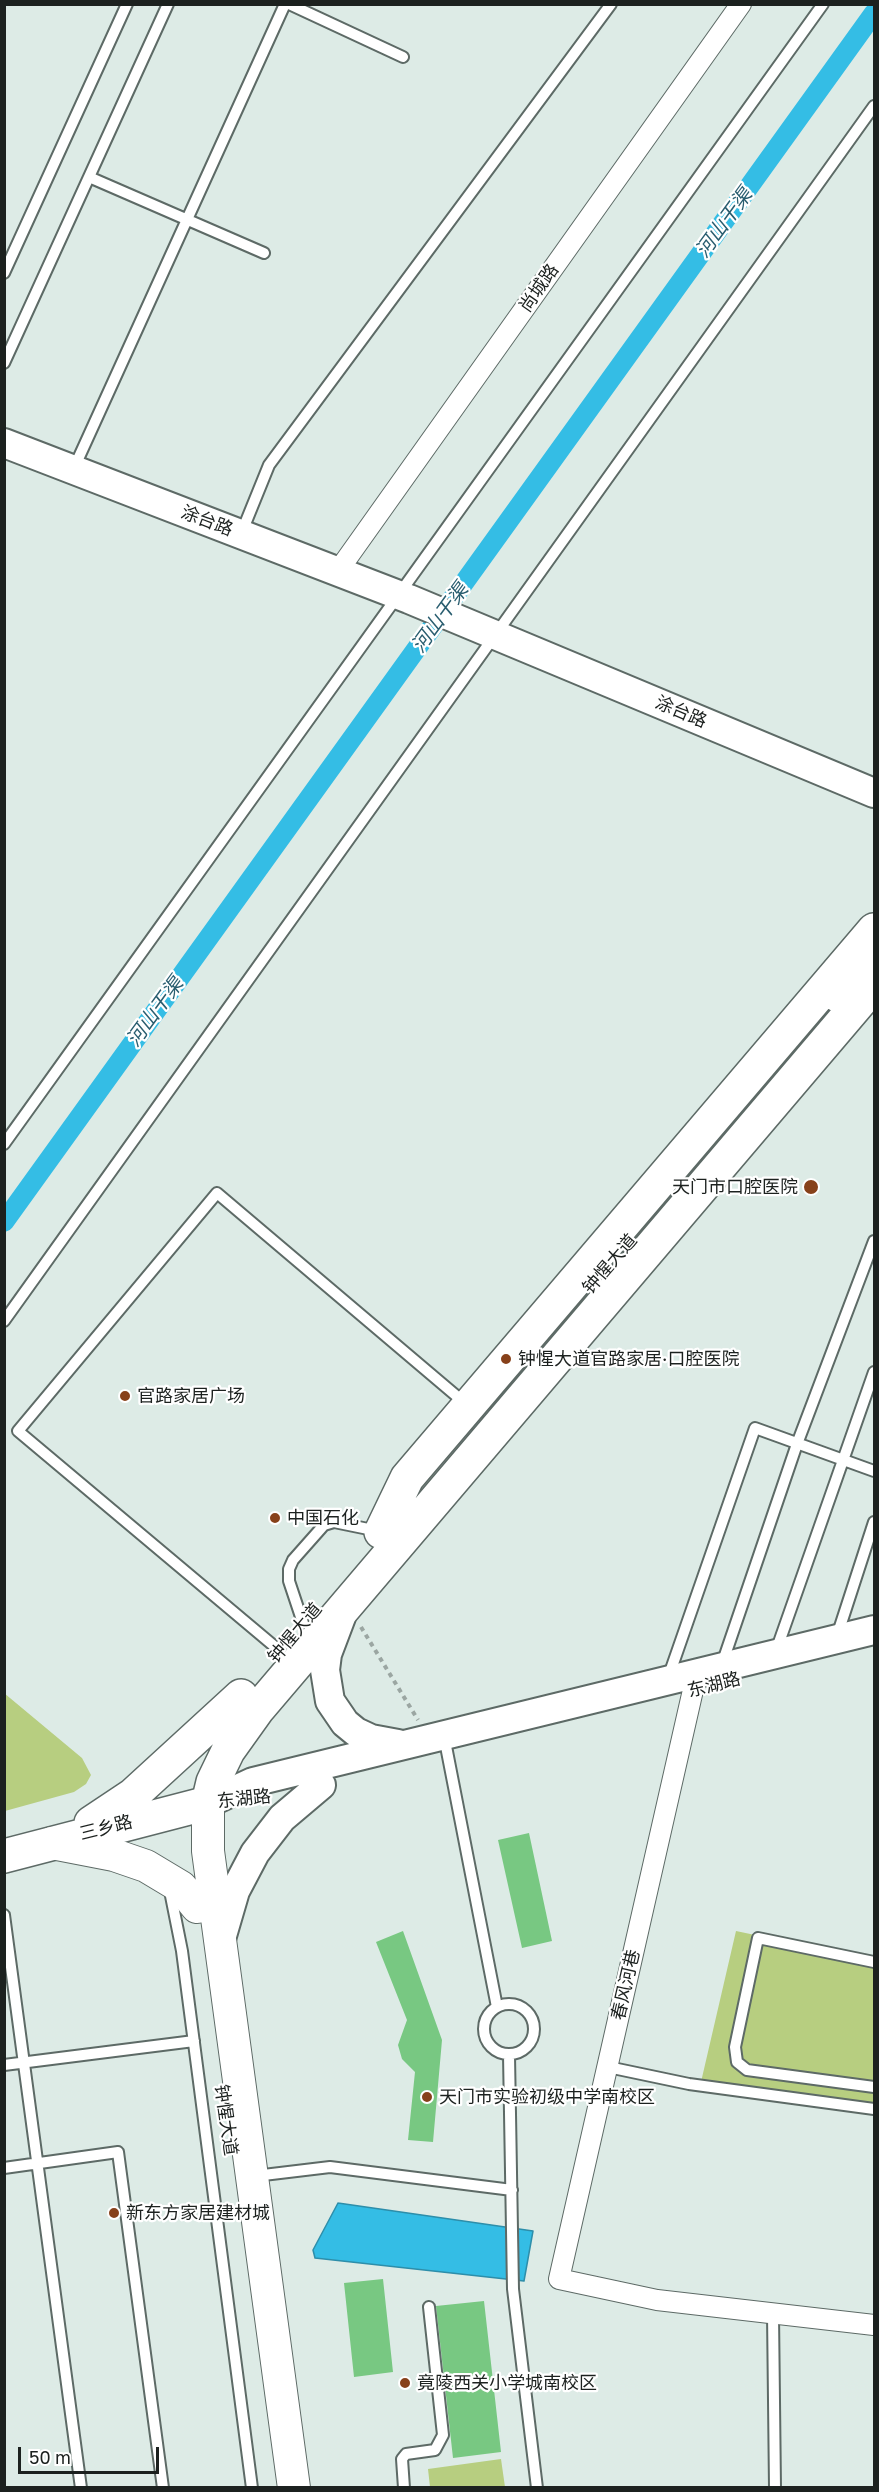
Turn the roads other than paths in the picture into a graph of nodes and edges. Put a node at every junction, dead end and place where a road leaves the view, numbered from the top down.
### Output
1 (128, 4) edge
2 (168, 4) edge
3 (287, 4) edge
4 (611, 4) edge
5 (741, 4) edge
6 (823, 4) edge
7 (404, 57) dead end
8 (874, 106) edge
9 (89, 177) junction
10 (187, 220) junction
11 (264, 253) dead end
12 (4, 273) edge
13 (4, 363) edge
14 (4, 443) edge
15 (73, 470) junction
16 (241, 534) junction
17 (338, 571) junction
18 (404, 597) junction
19 (492, 632) junction
20 (874, 793) edge
21 (874, 930) edge
22 (874, 954) edge
23 (874, 985) edge
24 (874, 1009) edge
25 (4, 1144) edge
26 (874, 1240) edge
27 (617, 1298) junction
28 (4, 1321) edge
29 (874, 1372) edge
30 (468, 1406) junction
31 (797, 1444) junction
32 (842, 1460) junction
33 (874, 1471) edge
34 (874, 1522) edge
35 (381, 1532) junction
36 (346, 1603) junction
37 (303, 1623) junction
38 (874, 1630) edge
39 (836, 1639) junction
40 (874, 1644) edge
41 (280, 1651) junction
42 (775, 1654) junction
43 (721, 1667) junction
44 (667, 1681) junction
45 (693, 1690) junction
46 (241, 1696) junction
47 (431, 1743) junction
48 (321, 1785) junction
49 (198, 1806) junction
50 (52, 1843) junction
51 (4, 1856) edge
52 (166, 1877) junction
53 (197, 1907) junction
54 (4, 1915) edge
55 (220, 1944) junction
56 (874, 1962) edge
57 (497, 2007) junction
58 (194, 2041) junction
59 (509, 2055) junction
60 (24, 2062) junction
61 (4, 2065) edge
62 (608, 2067) junction
63 (874, 2088) edge
64 (874, 2109) edge
65 (38, 2164) junction
66 (4, 2168) edge
67 (252, 2176) junction
68 (512, 2190) junction
69 (429, 2307) dead end
70 (773, 2314) junction
71 (874, 2325) edge
72 (81, 2487) edge
73 (164, 2487) edge
74 (252, 2487) edge
75 (276, 2487) edge
76 (294, 2487) edge
77 (404, 2487) edge
78 (537, 2487) edge
79 (775, 2487) edge

1 - 12 lane
2 - 9 lane
3 - 7 lane
3 - 10 lane
4 - 16 lane
5 - 17 street, 尚城路
6 - 18 lane
8 - 19 lane
9 - 10 lane
9 - 13 lane
10 - 11 lane
10 - 15 lane
14 - 15 main road, 涂台路
15 - 16 main road, 涂台路
16 - 17 main road, 涂台路
17 - 18 main road, 涂台路
18 - 19 main road, 涂台路
18 - 25 lane
19 - 20 main road, 涂台路
19 - 28 lane
21 - 30 highway
22 - 35 highway, 钟惺大道
23 - 27 highway, 钟惺大道
24 - 27 highway
26 - 31 lane
27 - 36 highway, 钟惺大道
29 - 32 lane
30 - 35 highway
30 - 41 lane
31 - 32 lane
31 - 43 lane
31 - 44 lane
32 - 33 lane
32 - 42 lane
34 - 39 lane
35 - 37 highway, 钟惺大道
35 - 37 lane
36 - 47 main road
36 - 49 highway, 钟惺大道
37 - 41 highway, 钟惺大道
38 - 39 main road, 东湖路
39 - 42 main road, 东湖路
40 - 45 main road, 东湖路
41 - 46 highway, 钟惺大道
42 - 43 main road, 东湖路
43 - 44 main road, 东湖路
44 - 47 main road, 东湖路
45 - 47 main road, 东湖路
45 - 62 street, 春风河巷
46 - 49 highway, 钟惺大道
46 - 50 highway
47 - 48 main road, 东湖路
47 - 49 main road, 东湖路
47 - 57 lane
48 - 49 main road, 东湖路
48 - 55 main road
49 - 50 highway, 三乡路
49 - 53 main road, 钟惺大道
49 - 55 main road, 钟惺大道
50 - 51 highway, 三乡路
50 - 52 main road
52 - 53 main road
52 - 58 lane
53 - 75 main road, 钟惺大道
54 - 60 lane
55 - 67 main road, 钟惺大道
56 - 63 lane
57 - 59 lane
57 - 59 lane
58 - 60 lane
58 - 74 lane
59 - 68 lane
60 - 61 lane
60 - 65 lane
62 - 64 lane
62 - 70 street, 春风河巷
65 - 66 lane
65 - 72 lane
65 - 73 lane
67 - 68 lane
67 - 76 main road, 钟惺大道
68 - 78 lane
69 - 77 lane
70 - 71 street
70 - 79 lane

